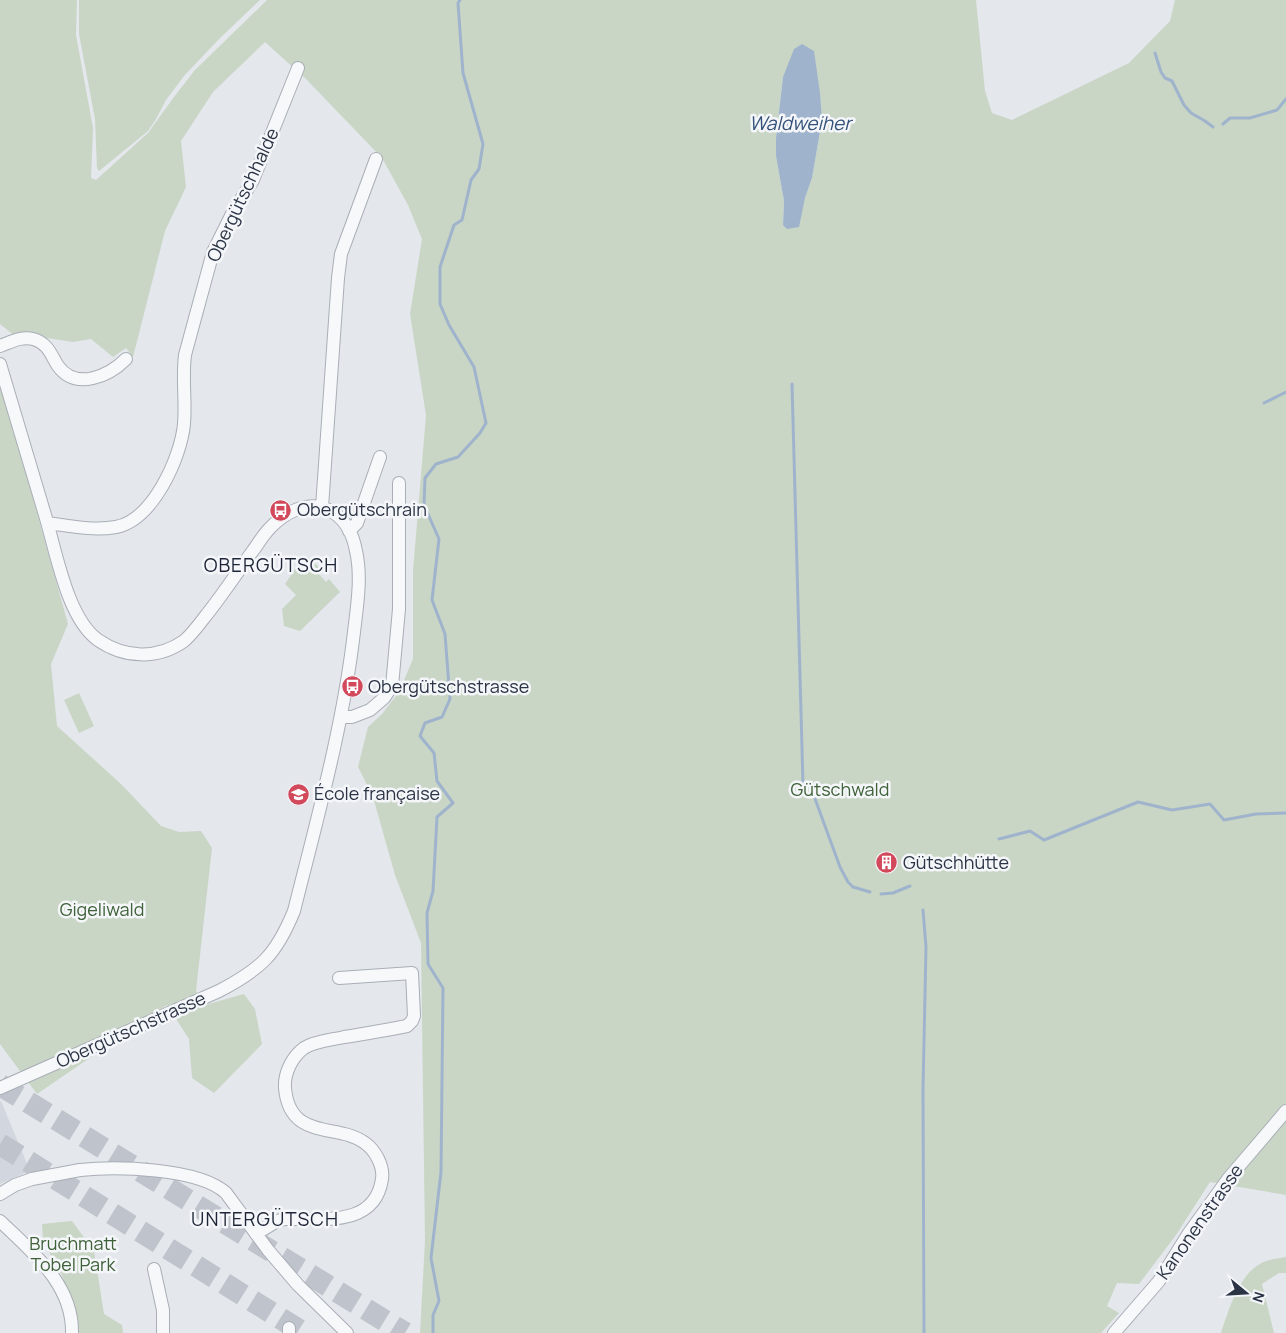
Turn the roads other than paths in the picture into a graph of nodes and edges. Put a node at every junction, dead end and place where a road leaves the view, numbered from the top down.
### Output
1 (298, 68) dead end
2 (376, 159) dead end
3 (0, 346) edge
4 (126, 359) dead end
5 (0, 364) edge
6 (380, 457) dead end
7 (399, 483) dead end
8 (322, 507) junction
9 (48, 523) junction
10 (350, 531) junction
11 (341, 717) junction
12 (339, 978) dead end
13 (0, 1088) edge
14 (1286, 1111) edge
15 (0, 1194) edge
16 (0, 1221) edge
17 (256, 1234) junction
18 (154, 1269) dead end
19 (72, 1333) edge
20 (163, 1333) edge
21 (347, 1333) edge
22 (1114, 1333) edge

1 - 9 street, Obergütschhalde
2 - 8 street
3 - 4 street
5 - 9 street
6 - 10 street
7 - 11 street
8 - 9 street
8 - 10 street, Obergütschstrasse
10 - 11 street, Obergütschstrasse
11 - 13 street, Obergütschstrasse
12 - 17 street
14 - 22 street, Kanonenstrasse
15 - 17 street, bridge
16 - 19 street
17 - 21 street
18 - 20 street

